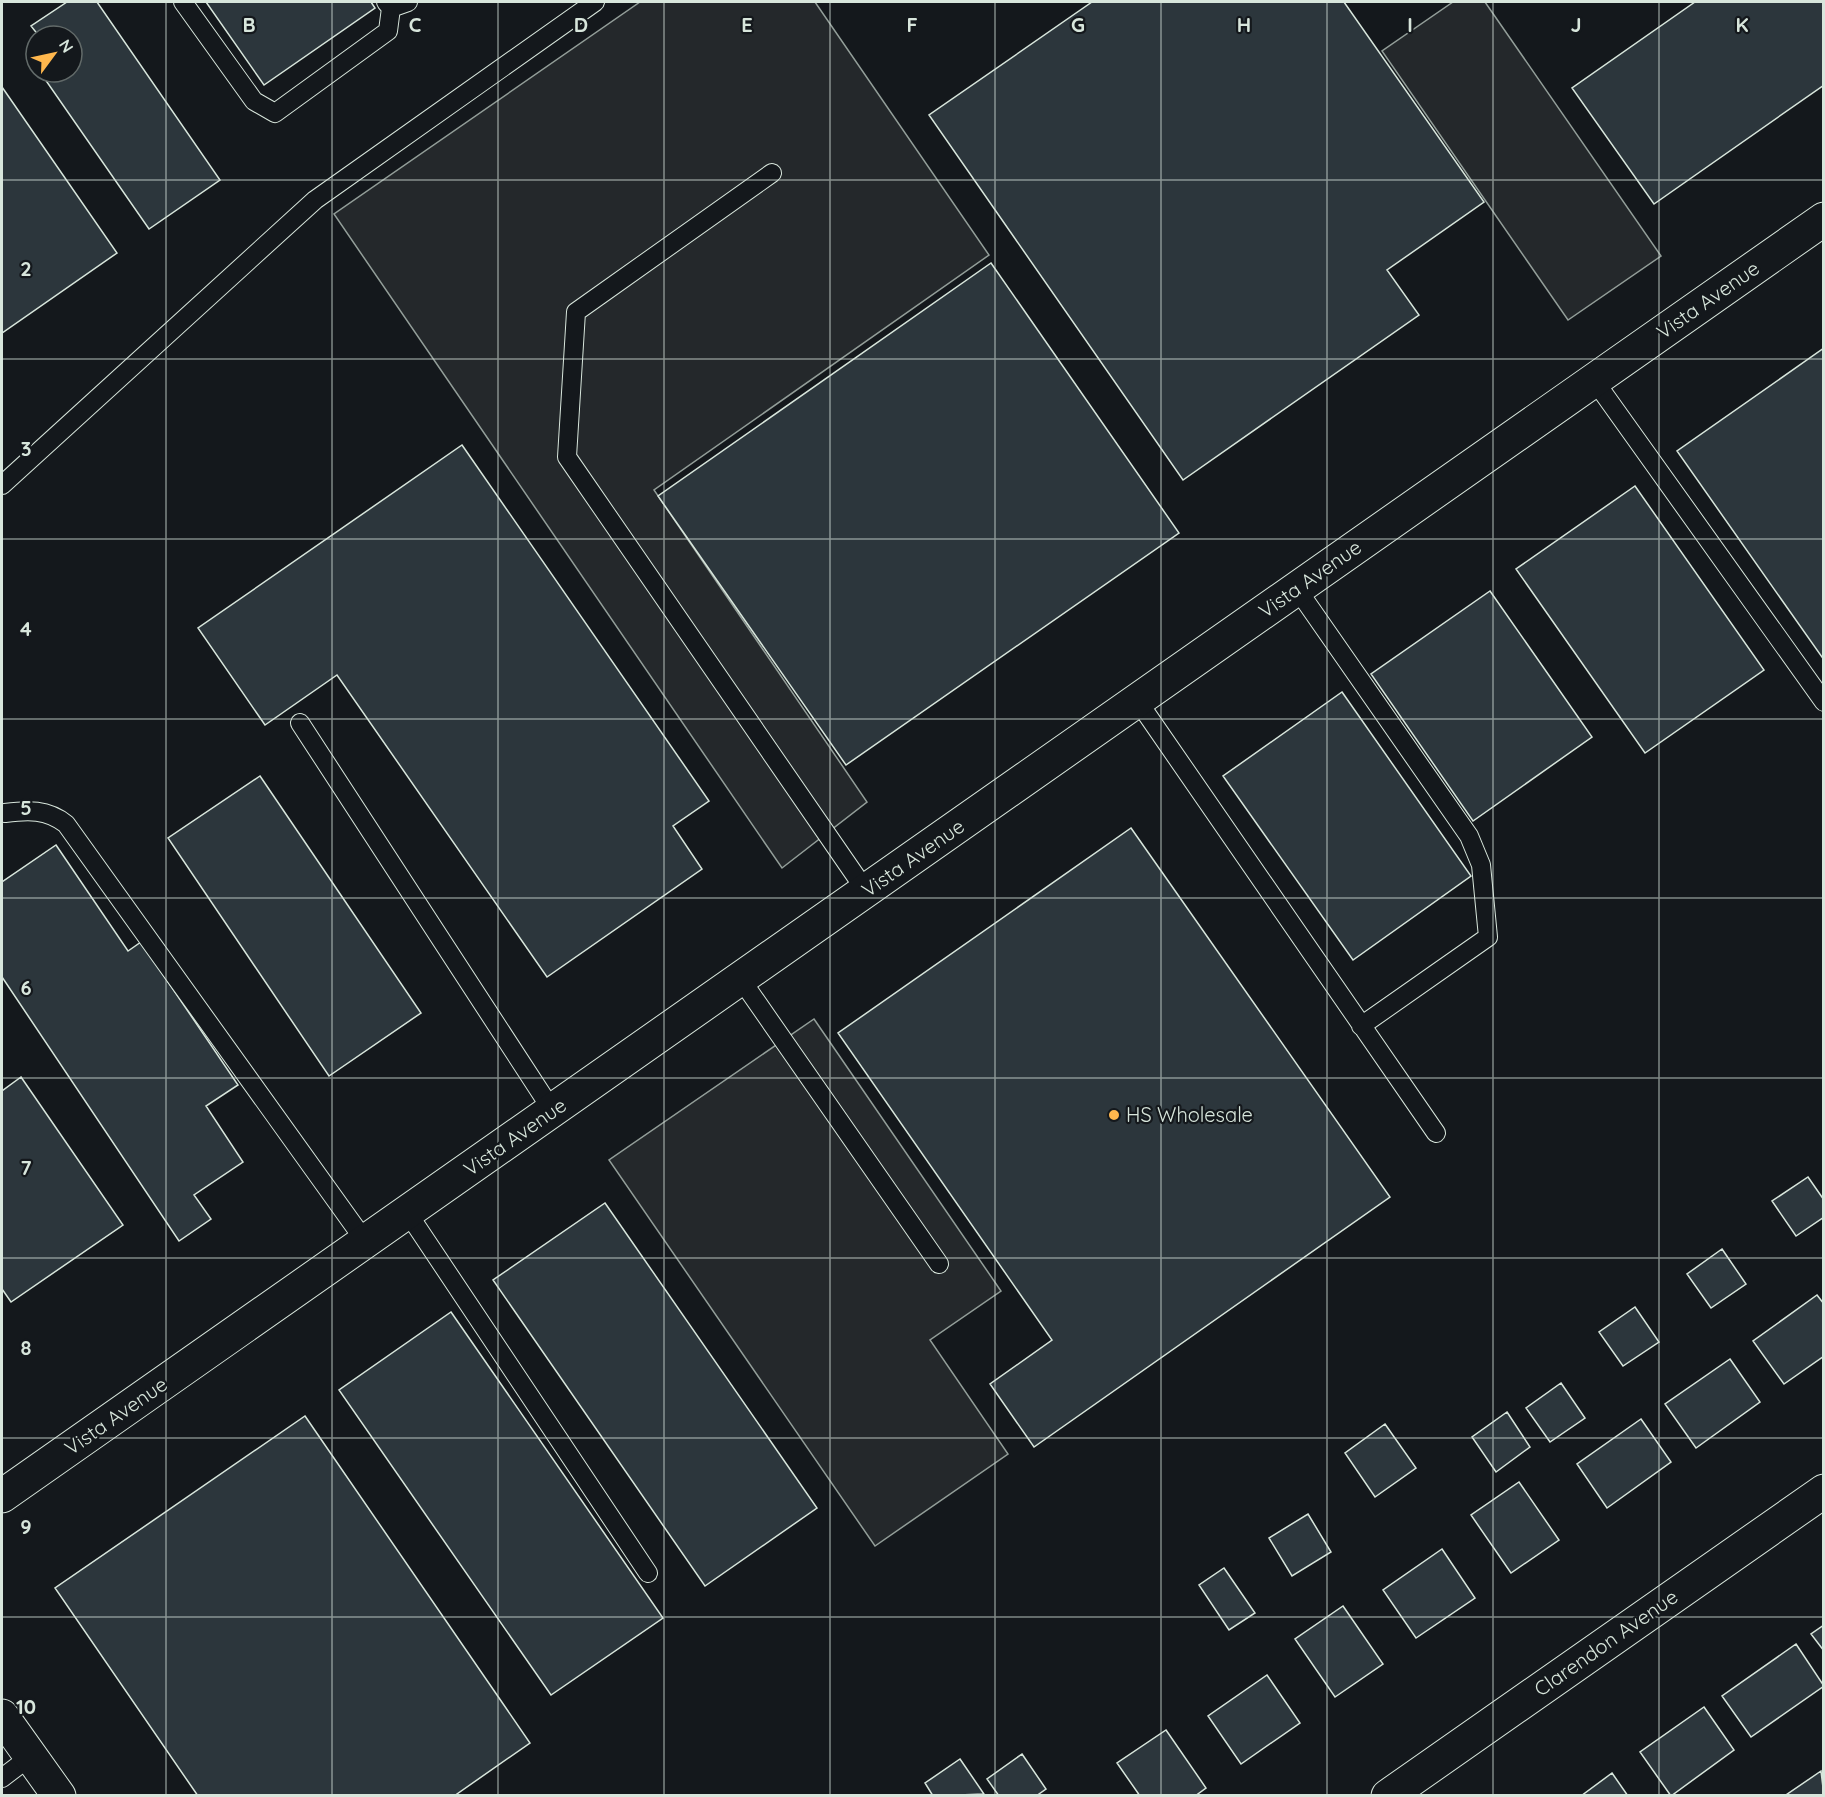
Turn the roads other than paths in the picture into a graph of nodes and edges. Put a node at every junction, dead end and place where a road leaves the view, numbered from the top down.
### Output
1 (183, 2) edge
2 (595, 2) edge
3 (395, 4) edge
4 (772, 173) dead end
5 (1824, 219) edge
6 (1594, 380) junction
7 (2, 485) edge
8 (1297, 589) junction
9 (1137, 700) junction
10 (1824, 702) edge
11 (300, 723) dead end
12 (5, 813) dead end
13 (866, 891) junction
14 (740, 978) junction
15 (1361, 1026) junction
16 (552, 1110) junction
17 (1436, 1133) dead end
18 (407, 1212) junction
19 (365, 1241) junction
20 (939, 1264) dead end
21 (1824, 1491) edge
22 (2, 1496) edge
23 (648, 1573) dead end
24 (2, 1716) edge
25 (31, 1755) junction
26 (2, 1778) edge
27 (58, 1796) edge
28 (1388, 1796) edge

1 - 3 lane
2 - 7 lane
4 - 13 lane
5 - 6 street, Vista Avenue
6 - 8 street, Vista Avenue
6 - 10 lane
8 - 9 street, Vista Avenue
8 - 15 lane
9 - 13 street, Vista Avenue
9 - 15 lane
11 - 16 lane
12 - 19 lane
13 - 14 street, Vista Avenue
14 - 16 street, Vista Avenue
14 - 20 lane
15 - 17 lane
16 - 18 street, Vista Avenue
18 - 19 street, Vista Avenue
18 - 23 lane
19 - 22 street, Vista Avenue
21 - 28 street, Clarendon Avenue
24 - 25 street
25 - 26 lane
25 - 27 street

